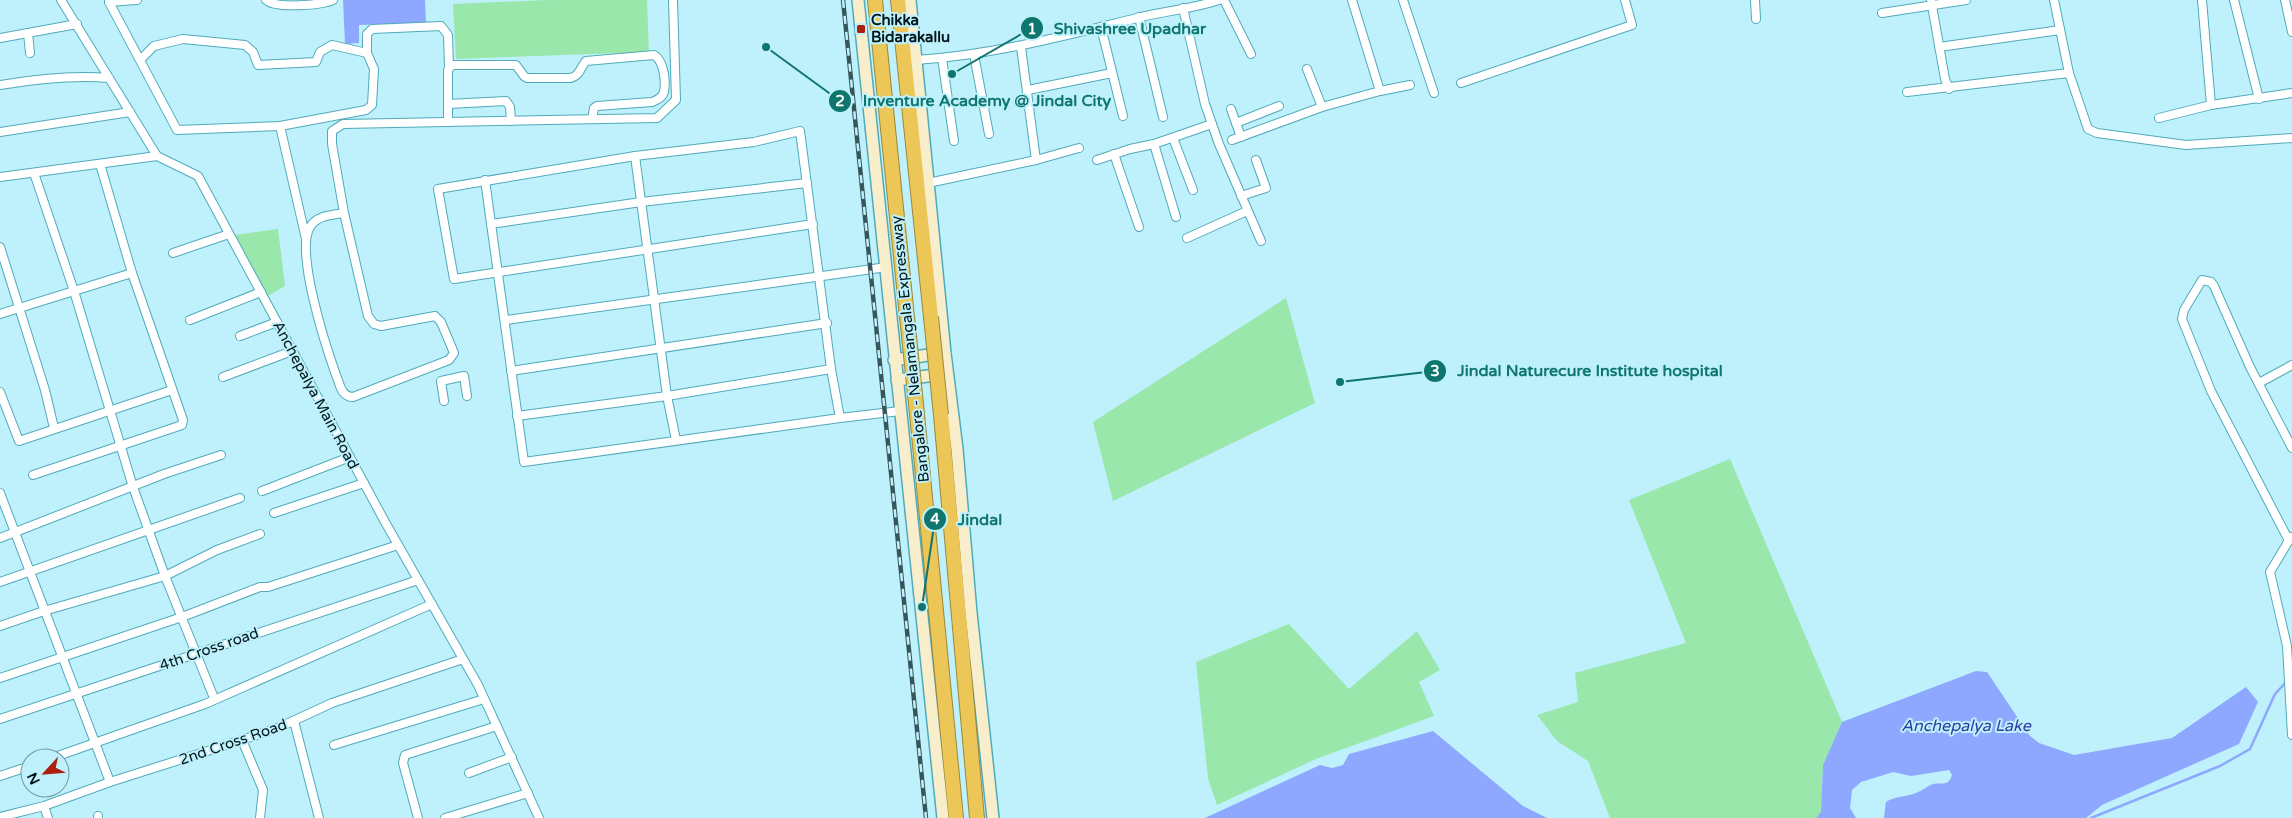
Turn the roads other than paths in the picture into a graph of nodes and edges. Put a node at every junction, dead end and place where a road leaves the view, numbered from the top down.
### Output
1 (61, 0) edge
2 (137, 0) edge
3 (266, 0) edge
4 (332, 0) edge
5 (673, 0) edge
6 (858, 0) edge
7 (875, 0) edge
8 (898, 0) edge
9 (910, 0) edge
10 (1219, 0) edge
11 (1224, 0) edge
12 (1352, 0) edge
13 (1403, 0) edge
14 (1625, 0) edge
15 (1755, 0) edge
16 (1966, 0) edge
17 (2054, 0) edge
18 (2202, 0) edge
19 (2234, 0) edge
20 (2285, 0) edge
21 (109, 1) edge
22 (1932, 3) edge
23 (1183, 8) junction
24 (1882, 13) dead end
25 (2290, 14) edge
26 (1139, 17) junction
27 (1756, 19) dead end
28 (77, 24) junction
29 (1101, 27) junction
30 (2060, 30) junction
31 (2292, 32) edge
32 (28, 33) junction
33 (0, 38) edge
34 (1021, 46) junction
35 (1939, 47) junction
36 (30, 53) dead end
37 (367, 53) junction
38 (1251, 54) dead end
39 (974, 55) junction
40 (942, 58) junction
41 (140, 60) junction
42 (916, 60) junction
43 (449, 67) junction
44 (1308, 69) dead end
45 (1112, 73) junction
46 (2069, 74) junction
47 (109, 78) junction
48 (1461, 83) dead end
49 (1410, 84) dead end
50 (0, 85) edge
51 (1948, 89) junction
52 (1028, 90) junction
53 (1380, 91) junction
54 (1907, 92) dead end
55 (1434, 93) dead end
56 (2292, 93) edge
57 (2259, 99) junction
58 (448, 104) junction
59 (2212, 105) junction
60 (1279, 106) dead end
61 (1322, 108) junction
62 (1231, 109) dead end
63 (130, 112) junction
64 (1123, 116) dead end
65 (1163, 117) dead end
66 (592, 118) junction
67 (2159, 118) dead end
68 (511, 121) junction
69 (448, 122) junction
70 (1236, 123) junction
71 (1212, 124) junction
72 (280, 126) junction
73 (0, 132) edge
74 (988, 134) dead end
75 (1241, 136) junction
76 (1173, 138) junction
77 (2292, 138) edge
78 (1232, 140) dead end
79 (954, 141) dead end
80 (1154, 144) junction
81 (1080, 148) dead end
82 (1114, 154) junction
83 (157, 156) junction
84 (635, 156) junction
85 (1036, 160) junction
86 (1097, 160) dead end
87 (1256, 160) dead end
88 (100, 164) junction
89 (34, 173) junction
90 (0, 178) edge
91 (484, 180) junction
92 (807, 183) junction
93 (928, 183) junction
94 (1193, 190) dead end
95 (1241, 196) junction
96 (641, 202) junction
97 (1247, 210) junction
98 (344, 212) junction
99 (1176, 216) dead end
100 (491, 224) junction
101 (813, 224) junction
102 (1139, 227) dead end
103 (229, 234) junction
104 (1187, 238) dead end
105 (306, 239) junction
106 (1261, 241) dead end
107 (0, 247) edge
108 (648, 249) junction
109 (173, 253) dead end
110 (886, 267) junction
111 (497, 272) junction
112 (132, 273) junction
113 (820, 276) junction
114 (74, 291) junction
115 (261, 292) junction
116 (654, 300) junction
117 (19, 308) junction
118 (0, 314) edge
119 (190, 320) dead end
120 (506, 320) junction
121 (277, 322) junction
122 (827, 323) junction
123 (240, 336) dead end
124 (662, 350) junction
125 (292, 351) junction
126 (945, 353) junction
127 (894, 360) junction
128 (435, 365) junction
129 (2292, 366) edge
130 (831, 370) junction
131 (511, 371) junction
132 (948, 374) junction
133 (223, 377) dead end
134 (897, 380) junction
135 (441, 381) junction
136 (2259, 383) junction
137 (172, 390) junction
138 (0, 392) edge
139 (468, 396) dead end
140 (667, 396) junction
141 (444, 401) dead end
142 (112, 410) junction
143 (900, 411) junction
144 (517, 416) junction
145 (840, 418) junction
146 (54, 428) junction
147 (676, 440) junction
148 (122, 445) junction
149 (2292, 448) edge
150 (222, 455) dead end
151 (350, 458) junction
152 (33, 476) dead end
153 (364, 483) junction
154 (133, 488) junction
155 (262, 490) dead end
156 (0, 494) edge
157 (240, 498) dead end
158 (274, 514) dead end
159 (148, 528) junction
160 (14, 533) junction
161 (260, 534) dead end
162 (0, 538) edge
163 (2290, 538) edge
164 (398, 545) junction
165 (30, 572) junction
166 (165, 576) junction
167 (418, 580) junction
168 (0, 582) edge
169 (432, 604) junction
170 (44, 611) junction
171 (182, 616) junction
172 (0, 626) edge
173 (196, 652) junction
174 (61, 658) junction
175 (463, 659) junction
176 (0, 678) edge
177 (75, 696) junction
178 (214, 698) junction
179 (484, 699) junction
180 (0, 719) edge
181 (294, 721) junction
182 (497, 726) junction
183 (2292, 736) edge
184 (242, 740) junction
185 (94, 744) junction
186 (334, 745) dead end
187 (70, 752) edge
188 (512, 758) junction
189 (20, 769) edge
190 (469, 773) dead end
191 (0, 776) edge
192 (110, 782) junction
193 (528, 793) junction
194 (44, 806) junction
195 (0, 817) edge
196 (48, 818) edge
197 (260, 818) edge
198 (319, 818) edge
199 (418, 818) edge
200 (445, 818) edge
201 (539, 818) edge
202 (943, 818) edge
203 (956, 818) edge
204 (977, 818) edge
205 (993, 818) edge

1 - 28 street
2 - 21 street
3 - 4 street
5 - 66 street
6 - 110 street
7 - 203 highway, Bangalore - Nelamangala Expressway, bridge
8 - 204 highway, Bangalore - Nelamangala Expressway, bridge
9 - 42 street
10 - 23 street
11 - 38 street
12 - 53 street
13 - 55 street
14 - 48 street
15 - 27 street
16 - 22 street
17 - 30 street
18 - 59 street
19 - 57 street
20 - 25 street
21 - 41 street
22 - 24 street
22 - 35 street
23 - 26 street
23 - 71 street
25 - 31 street
26 - 29 street
26 - 65 street
28 - 32 street
28 - 47 street
29 - 34 street
29 - 45 street
30 - 35 street
30 - 46 street
32 - 33 street
32 - 36 street
34 - 39 street
34 - 52 street
35 - 51 street
37 - 41 street
37 - 43 street
37 - 72 street
39 - 40 street
39 - 74 street
40 - 42 street
40 - 79 street
41 - 72 street
42 - 93 street
43 - 58 street
43 - 66 street
44 - 61 street
45 - 52 street
45 - 64 street
46 - 51 street
46 - 77 street
47 - 50 street
47 - 63 street
49 - 53 street
51 - 54 street
52 - 85 street
53 - 61 street
56 - 57 street
57 - 59 street
58 - 68 street
58 - 69 street
59 - 67 street
60 - 70 street
61 - 75 street
62 - 70 street
63 - 73 street
63 - 83 street
66 - 68 street
68 - 69 street
69 - 98 street
70 - 75 street
71 - 76 street
71 - 95 street
72 - 105 street
75 - 78 street
76 - 80 street
76 - 94 street
80 - 82 street
80 - 99 street
81 - 85 street
82 - 86 street
82 - 102 street
83 - 88 street
83 - 103 street, Anchepalya Main Road
84 - 91 street
84 - 92 street
84 - 96 street
85 - 93 street
87 - 95 street
88 - 89 street
88 - 112 street
89 - 90 street
89 - 114 street
91 - 100 street
91 - 111 street
92 - 96 street
92 - 101 street
93 - 126 street
95 - 97 street
96 - 100 street
96 - 108 street
97 - 104 street
97 - 106 street
98 - 105 street
98 - 128 street
100 - 111 street
101 - 108 street
101 - 113 street
103 - 109 street
103 - 115 street, Anchepalya Main Road
105 - 128 street
107 - 117 street
108 - 111 street
108 - 116 street
110 - 113 street
110 - 127 street
111 - 120 street
112 - 114 street
112 - 137 street
113 - 116 street
113 - 122 street
114 - 117 street
114 - 142 street
115 - 119 street
115 - 121 street, Anchepalya Main Road
116 - 120 street
116 - 124 street
117 - 118 street
117 - 146 street
120 - 131 street
121 - 123 street
121 - 125 street, Anchepalya Main Road
122 - 124 street
122 - 130 street
124 - 131 street
124 - 140 street
125 - 133 street
125 - 151 street, Anchepalya Main Road
126 - 127 street
126 - 132 street
127 - 134 street
128 - 135 street
129 - 136 street
130 - 140 street
130 - 145 street
131 - 144 street
132 - 134 street
132 - 205 street
134 - 143 street
135 - 139 street
135 - 141 street
136 - 149 street
136 - 163 street
137 - 142 street
137 - 148 street
138 - 146 street
140 - 144 street
140 - 147 street
142 - 146 street
142 - 148 street
143 - 145 street
143 - 202 street
144 - 147 street
145 - 147 street
148 - 152 street
148 - 154 street
150 - 154 street
151 - 153 street, Anchepalya Main Road
151 - 155 street
153 - 158 street
153 - 164 street, Anchepalya Main Road
154 - 159 street
154 - 160 street
156 - 160 street
157 - 159 street
159 - 165 street
159 - 166 street
160 - 162 street
160 - 165 street
161 - 166 street
163 - 183 street
164 - 167 street, Anchepalya Main Road
164 - 171 street
165 - 168 street
165 - 170 street
166 - 170 street
166 - 171 street
167 - 169 street, Anchepalya Main Road
167 - 173 street, 4th Cross road
169 - 175 street, Anchepalya Main Road
169 - 178 street
170 - 172 street
170 - 174 street
171 - 173 street
171 - 174 street
173 - 177 street, 4th Cross road
173 - 178 street
174 - 176 street
174 - 177 street
175 - 179 street, Anchepalya Main Road
175 - 181 street, 2nd Cross Road
177 - 180 street, 4th Cross road
177 - 185 street
178 - 185 street
179 - 182 street, Anchepalya Main Road
179 - 186 street
181 - 184 street, 2nd Cross Road
181 - 198 street
182 - 188 street, Anchepalya Main Road
182 - 199 street
184 - 192 street, 2nd Cross Road
184 - 197 street
185 - 187 street
185 - 192 street
188 - 190 street
188 - 193 street, Anchepalya Main Road
189 - 191 street
192 - 194 street, 2nd Cross Road
193 - 200 street
193 - 201 street, Anchepalya Main Road
194 - 195 street, 2nd Cross Road
194 - 196 street

